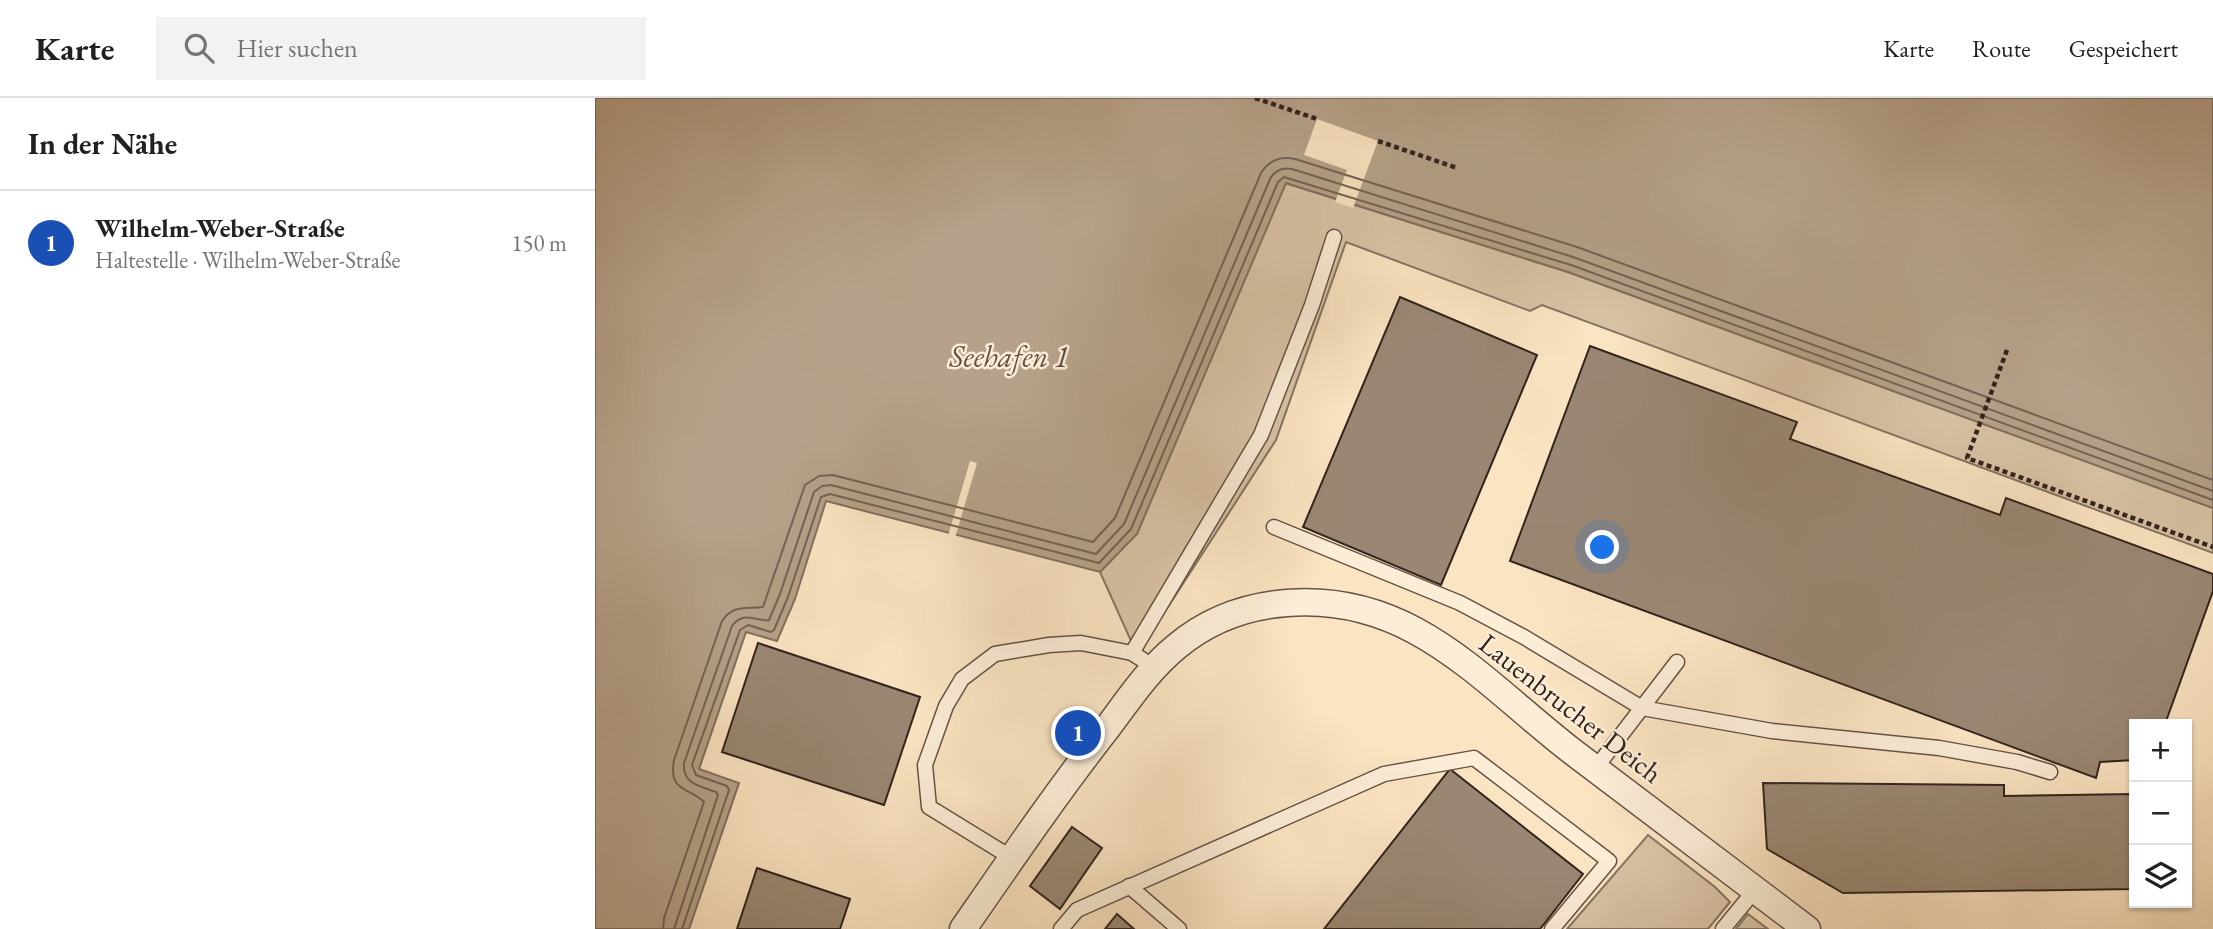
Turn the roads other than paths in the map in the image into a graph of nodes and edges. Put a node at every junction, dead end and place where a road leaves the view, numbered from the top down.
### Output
1 (1334, 237) dead end
2 (1274, 527) dead end
3 (1132, 653) junction
4 (1677, 662) dead end
5 (1154, 667) junction
6 (1642, 708) junction
7 (1595, 769) junction
8 (2050, 772) dead end
9 (1012, 858) junction
10 (1129, 886) junction
11 (1755, 890) junction
12 (963, 929) edge
13 (1062, 929) edge
14 (1179, 929) edge
15 (1552, 929) edge
16 (1723, 929) edge
17 (1807, 929) edge

1 - 3 lane
2 - 6 lane
3 - 5 lane
3 - 9 lane
4 - 6 lane
5 - 7 street, Lauenbrucher Deich
5 - 9 street, Lauenbrucher Deich
6 - 7 lane
6 - 8 lane
7 - 11 street, Lauenbrucher Deich
9 - 12 street, Lauenbrucher Deich
10 - 13 lane
10 - 14 lane
10 - 15 lane
11 - 16 lane
11 - 17 street, Lauenbrucher Deich

